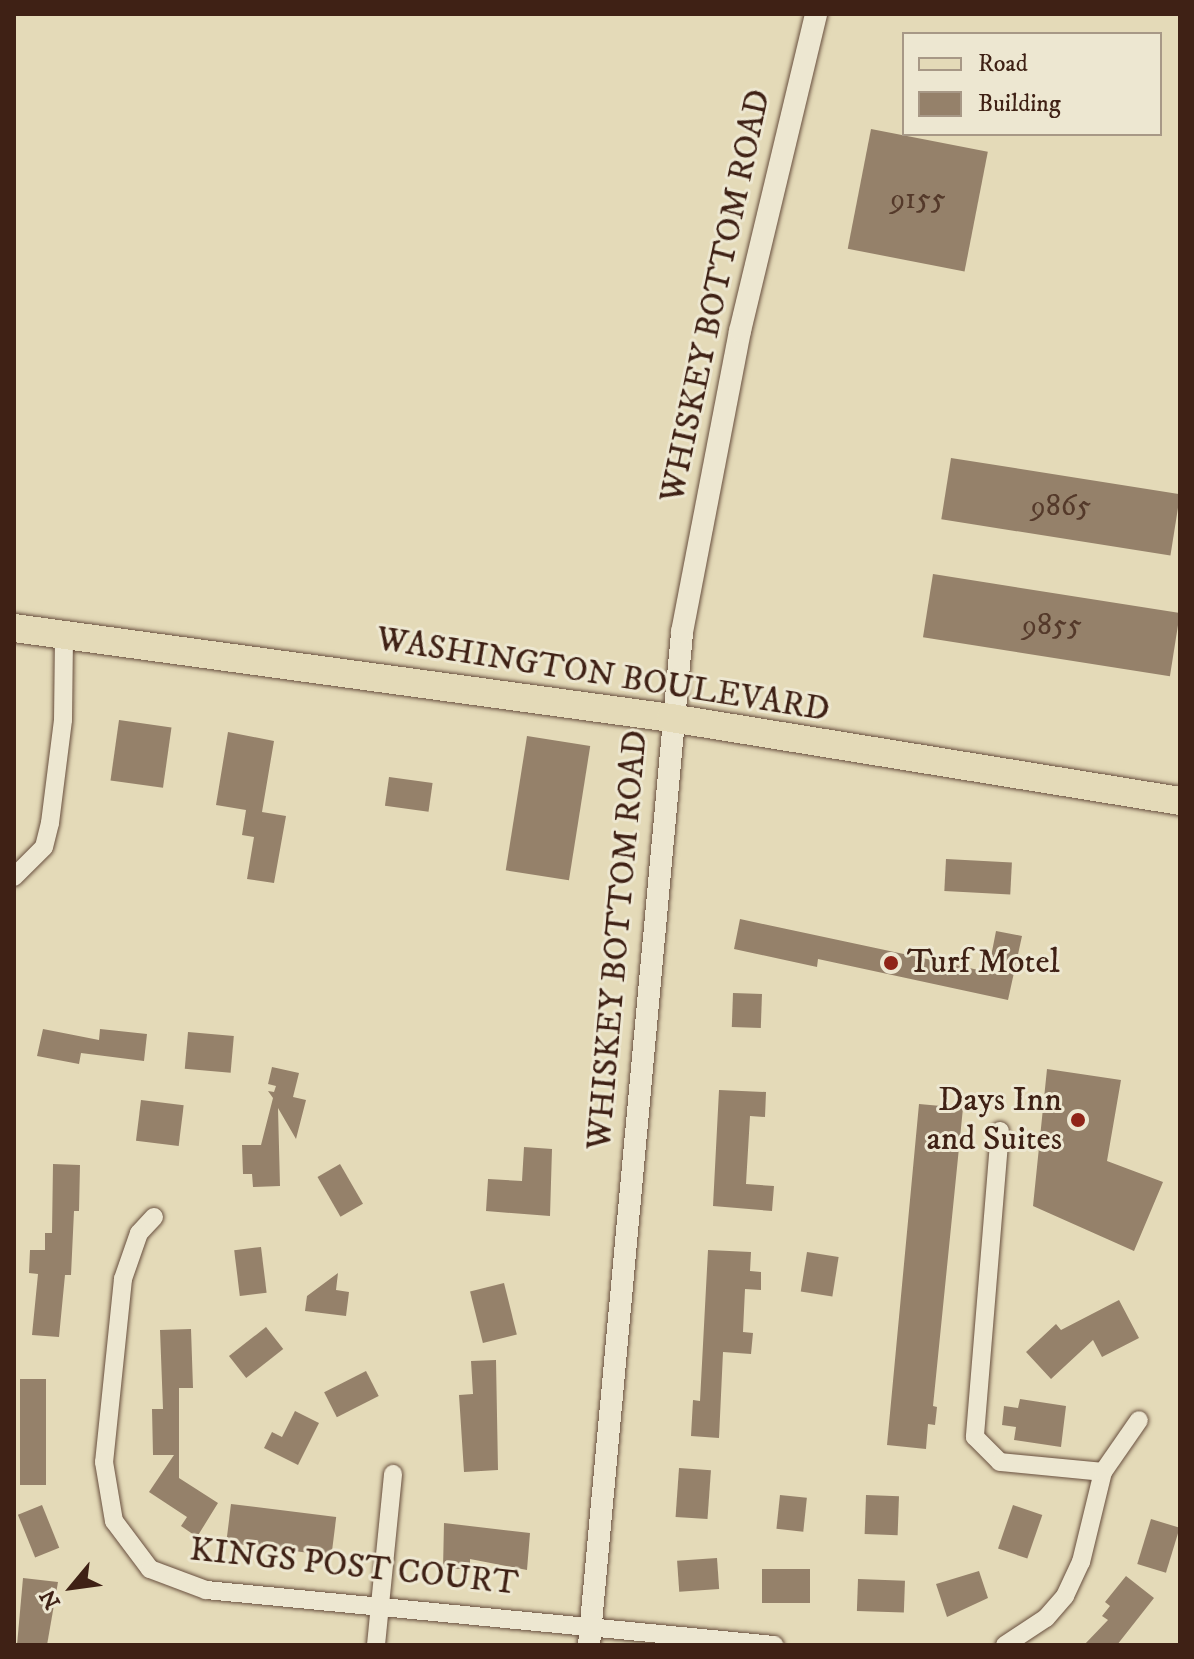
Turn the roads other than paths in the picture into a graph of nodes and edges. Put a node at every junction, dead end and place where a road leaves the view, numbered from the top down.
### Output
1 (816, 14) edge
2 (14, 628) edge
3 (64, 633) junction
4 (671, 718) junction
5 (1180, 801) edge
6 (14, 877) edge
7 (1000, 1131) dead end
8 (154, 1217) dead end
9 (1139, 1420) dead end
10 (1103, 1472) junction
11 (393, 1474) dead end
12 (380, 1605) junction
13 (590, 1635) edge
14 (376, 1645) edge
15 (774, 1645) edge
16 (1005, 1645) edge

1 - 4 street, WHISKEY BOTTOM ROAD
2 - 3 main road, WASHINGTON BOULEVARD
3 - 4 main road, WASHINGTON BOULEVARD
3 - 6 street
4 - 5 main road, WASHINGTON BOULEVARD
4 - 13 street, WHISKEY BOTTOM ROAD
7 - 10 street
8 - 12 street, KINGS POST COURT
9 - 10 street
10 - 16 street
11 - 12 street
12 - 13 street, KINGS POST COURT
12 - 14 street
13 - 15 street, KINGS POST COURT

